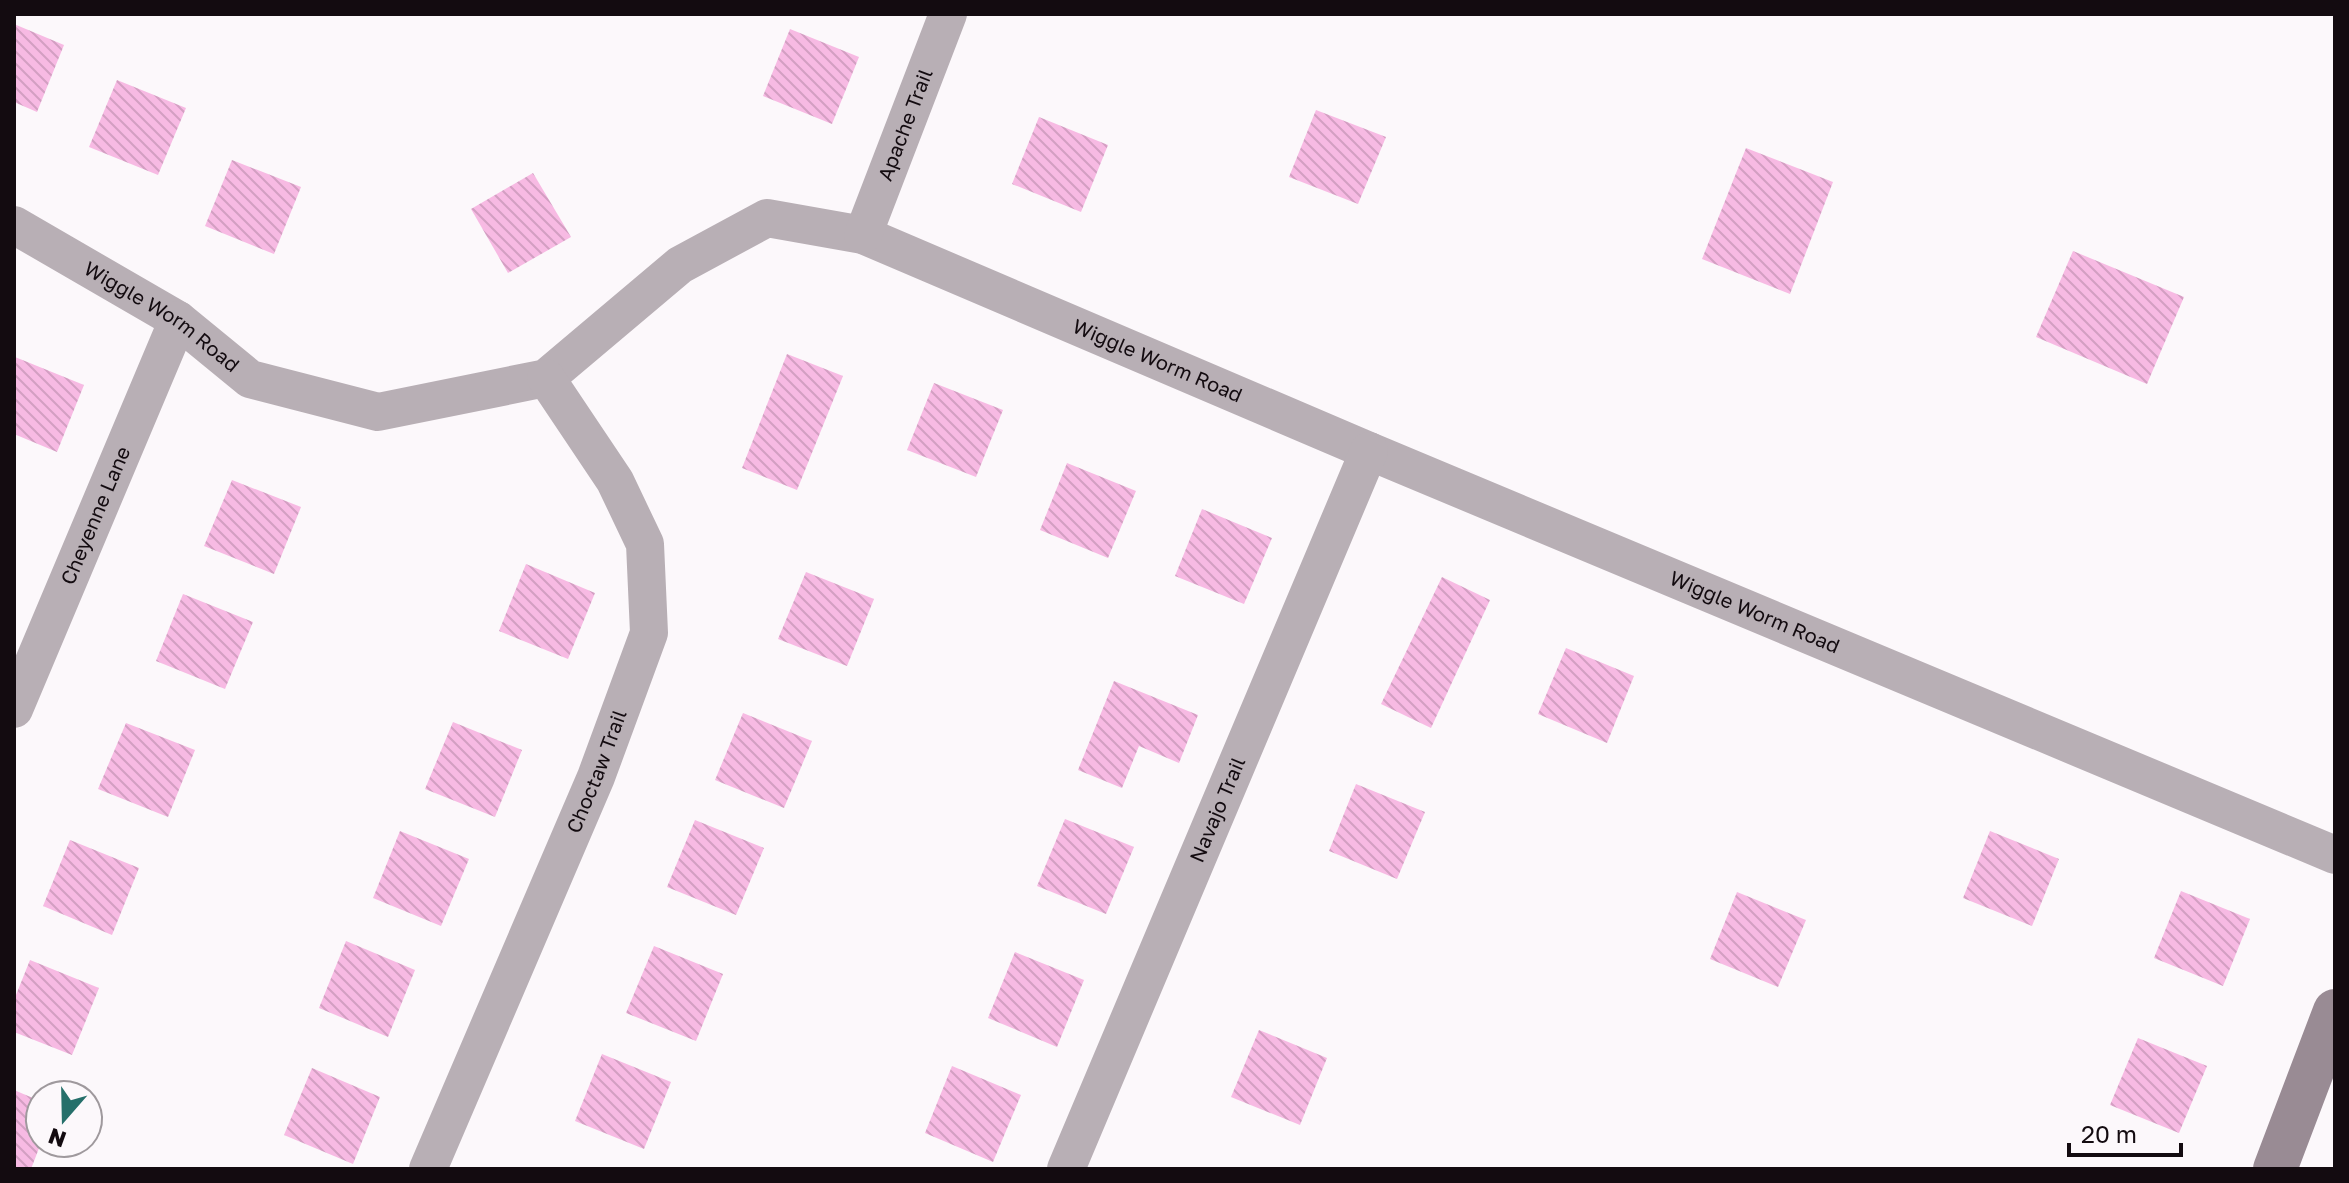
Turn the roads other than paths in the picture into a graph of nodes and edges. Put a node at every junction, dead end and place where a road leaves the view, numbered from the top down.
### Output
1 (948, 14) edge
2 (14, 225) edge
3 (863, 235) junction
4 (178, 320) junction
5 (546, 378) junction
6 (1369, 451) junction
7 (14, 709) edge
8 (2335, 855) edge
9 (2335, 1011) edge
10 (428, 1169) edge
11 (1066, 1169) edge
12 (2275, 1169) edge

1 - 3 street, Apache Trail
2 - 4 street, Wiggle Worm Road
3 - 5 street, Wiggle Worm Road
3 - 6 street, Wiggle Worm Road
4 - 5 street, Wiggle Worm Road
4 - 7 street, Cheyenne Lane
5 - 10 street, Choctaw Trail
6 - 8 street, Wiggle Worm Road
6 - 11 street, Navajo Trail
9 - 12 street

